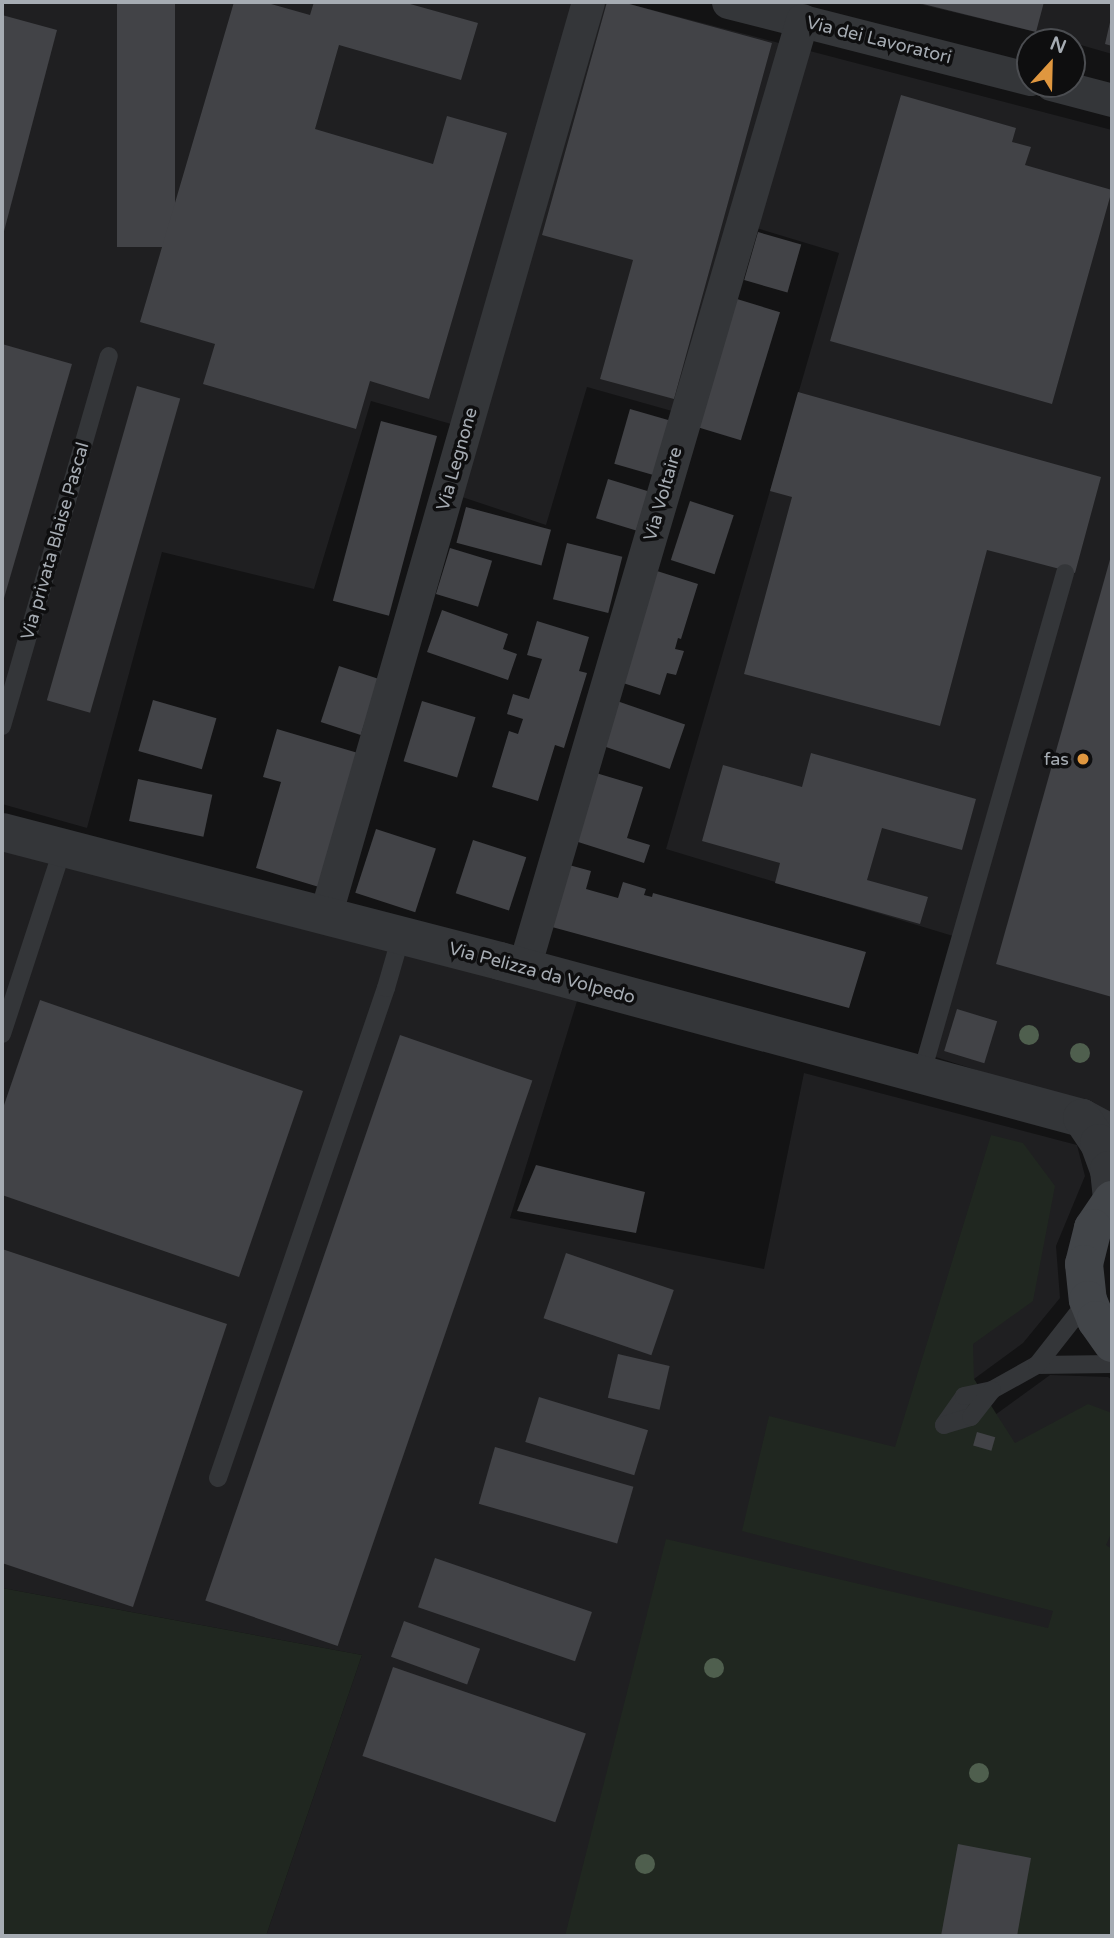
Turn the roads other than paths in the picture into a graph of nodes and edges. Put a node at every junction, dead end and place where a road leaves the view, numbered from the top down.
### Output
1 (588, 2) edge
2 (728, 2) edge
3 (802, 20) junction
4 (1016, 75) edge
5 (1086, 93) edge
6 (1112, 100) edge
7 (109, 356) dead end
8 (1065, 573) dead end
9 (2, 726) edge
10 (2, 832) edge
11 (63, 847) junction
12 (325, 916) junction
13 (401, 936) junction
14 (524, 967) junction
15 (2, 1034) edge
16 (921, 1076) junction
17 (1097, 1126) edge
18 (1112, 1199) edge
19 (1088, 1300) junction
20 (1112, 1343) edge
21 (1112, 1364) edge
22 (1037, 1365) junction
23 (992, 1390) dead end
24 (218, 1478) dead end

1 - 12 street, Via Legnone
2 - 3 street, Via dei Lavoratori
3 - 4 street, Via dei Lavoratori
3 - 14 street, Via Voltaire
5 - 6 street
7 - 9 lane, Via privata Blaise Pascal
8 - 16 lane
10 - 11 street, Via Pelizza da Volpedo
11 - 12 street, Via Pelizza da Volpedo
11 - 15 lane
12 - 13 street, Via Pelizza da Volpedo
13 - 14 street, Via Pelizza da Volpedo
13 - 24 lane
14 - 16 street, Via Pelizza da Volpedo
16 - 17 street, Via Pelizza da Volpedo
17 - 18 street, Via Pelizza da Volpedo
18 - 19 main road
19 - 20 main road
19 - 22 lane
21 - 22 lane
22 - 23 lane

